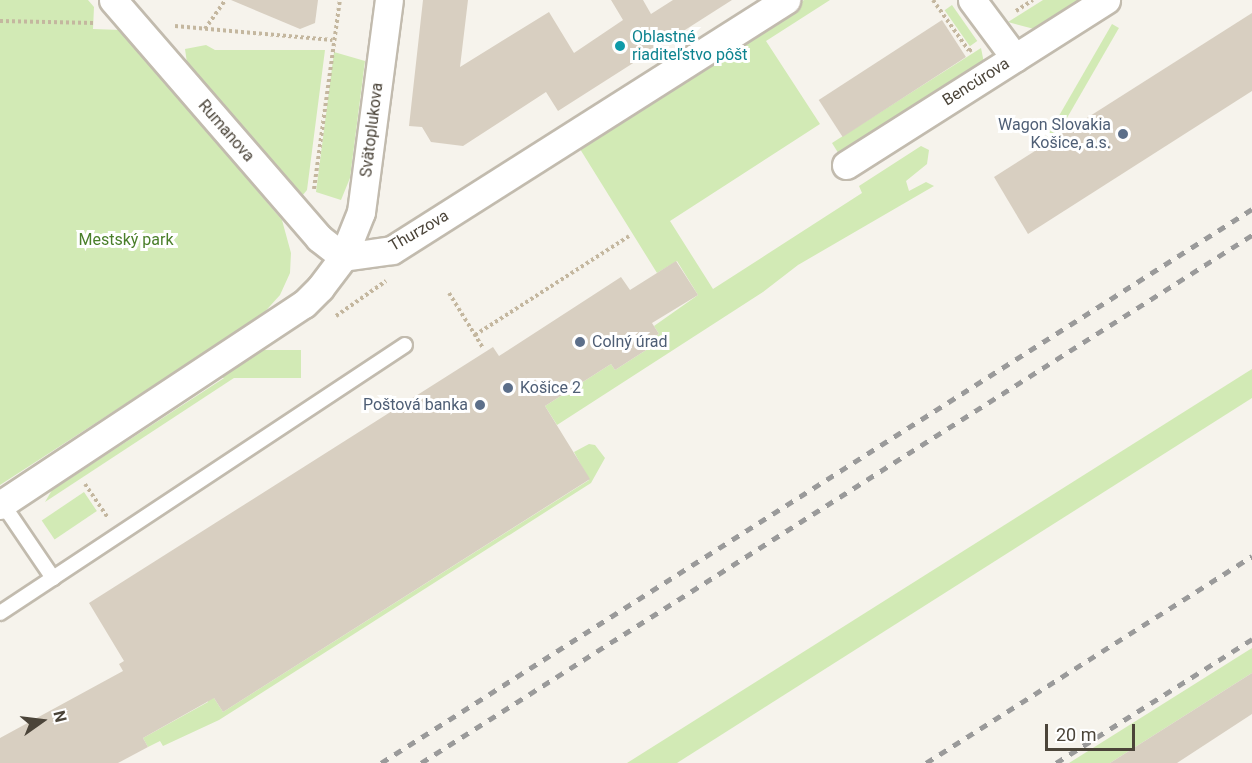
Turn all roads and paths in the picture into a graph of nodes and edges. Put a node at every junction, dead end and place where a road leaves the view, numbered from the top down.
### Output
1 (113, 0) edge
2 (225, 0) edge
3 (340, 0) edge
4 (389, 0) edge
5 (786, 0) edge
6 (972, 0) edge
7 (1106, 0) edge
8 (0, 21) edge
9 (132, 22) junction
10 (71, 23) junction
11 (72, 29) dead end
12 (205, 29) junction
13 (332, 40) junction
14 (1015, 58) junction
15 (846, 165) dead end
16 (313, 193) dead end
17 (629, 236) dead end
18 (343, 257) junction
19 (449, 293) dead end
20 (475, 335) junction
21 (405, 345) dead end
22 (483, 348) dead end
23 (85, 484) dead end
24 (1, 504) edge
25 (102, 508) dead end
26 (53, 578) junction
27 (0, 613) edge

1 - 9 street, Rumanova
2 - 12 path
3 - 13 path
4 - 18 street, Svätoplukova
5 - 18 street, Thurzova
6 - 14 street
7 - 14 street, Bencúrova
8 - 10 path
9 - 10 path
9 - 12 path
9 - 18 street, Rumanova
10 - 11 path
12 - 13 path
13 - 16 path
14 - 15 street, Bencúrova
17 - 20 path
18 - 24 street
19 - 20 path
20 - 22 path
21 - 26 lane
23 - 25 path
24 - 26 lane
26 - 27 lane

